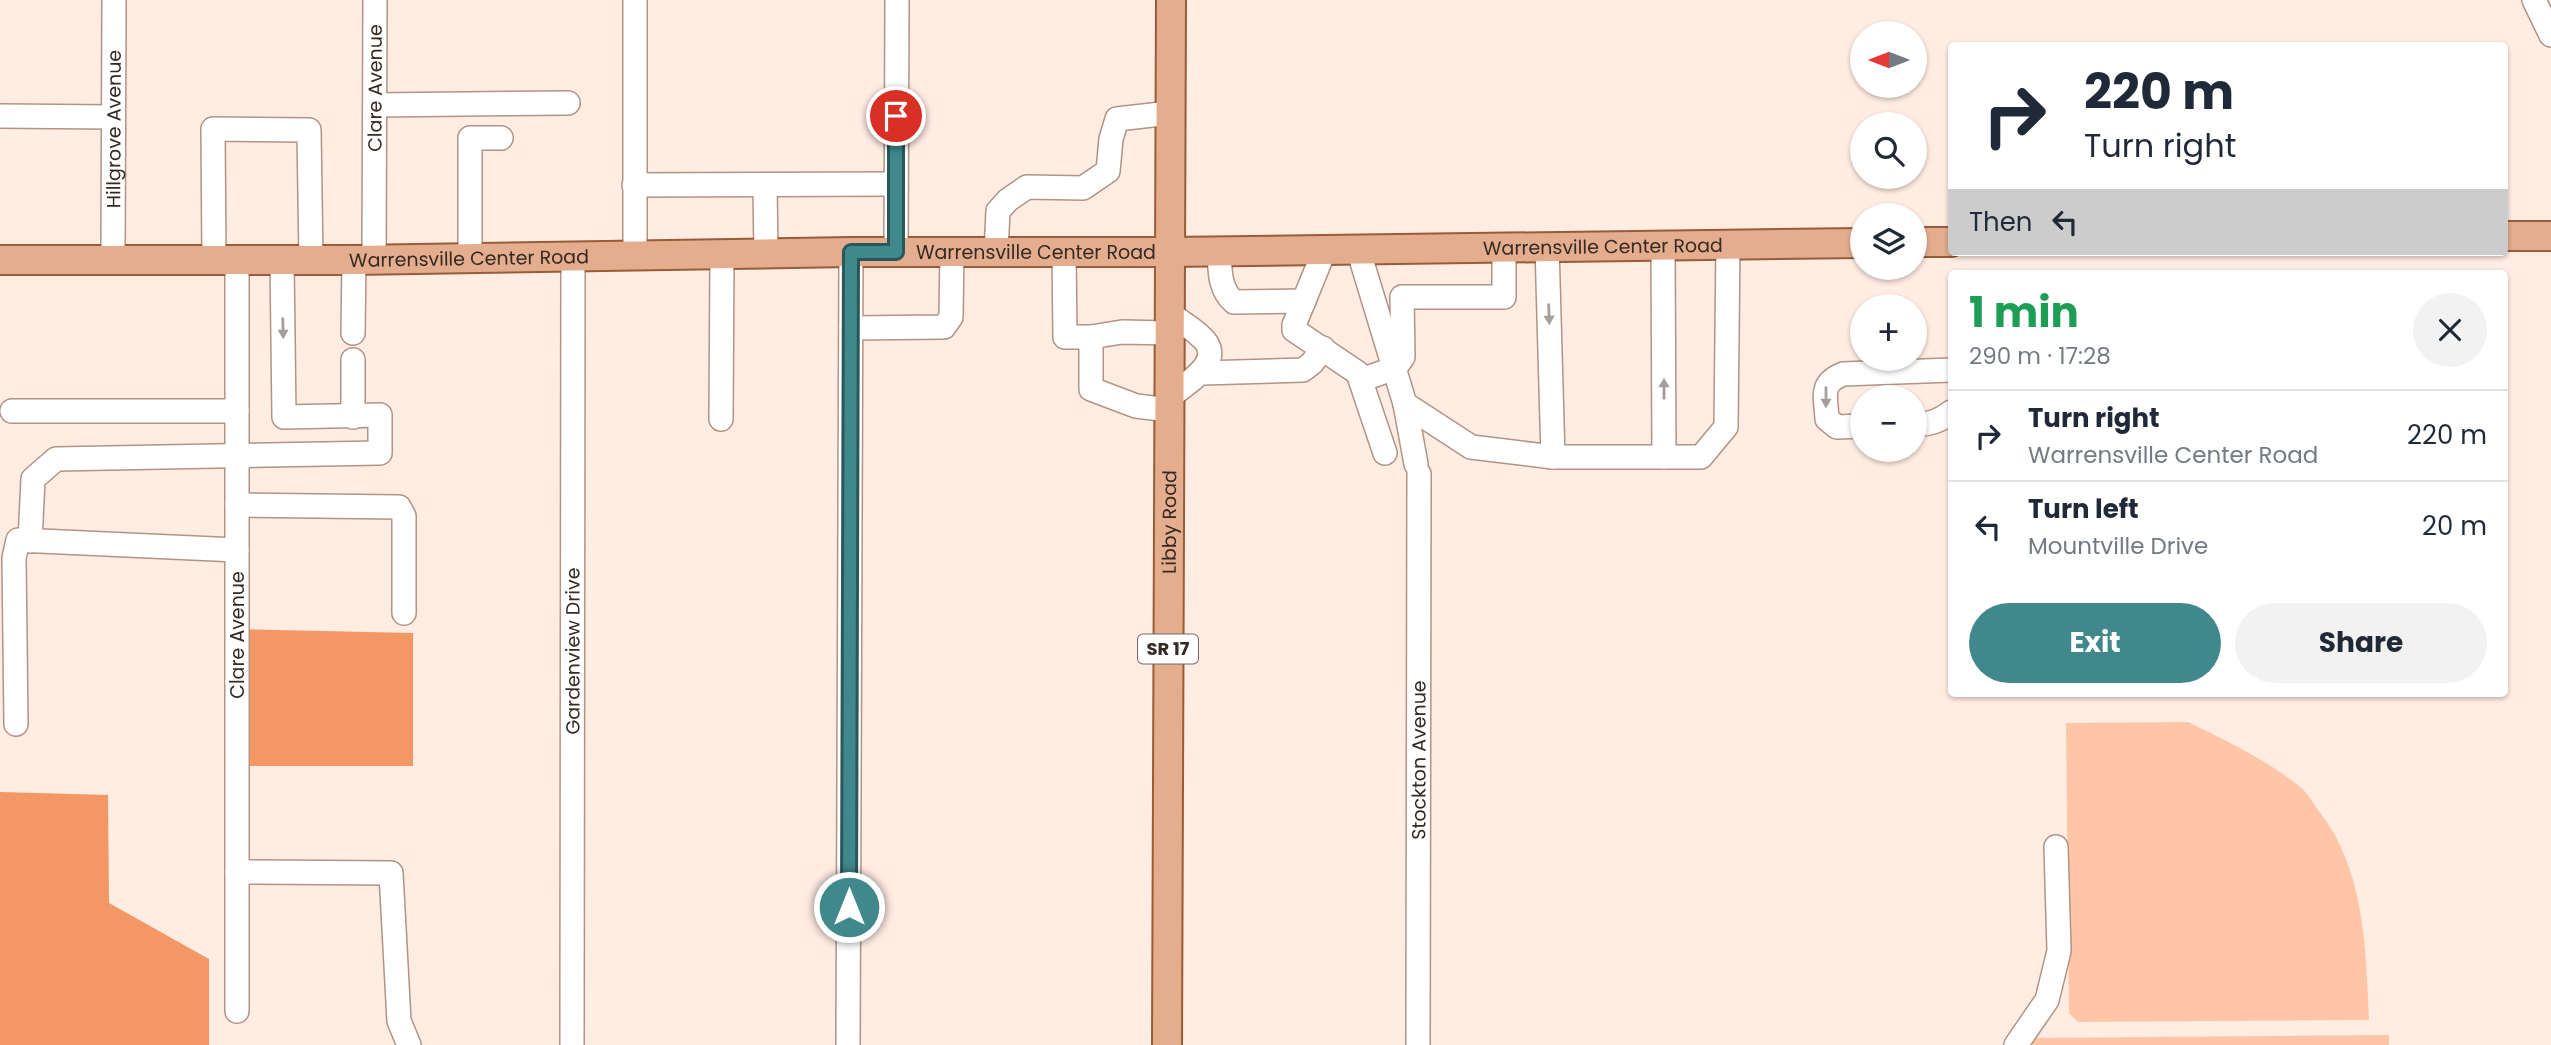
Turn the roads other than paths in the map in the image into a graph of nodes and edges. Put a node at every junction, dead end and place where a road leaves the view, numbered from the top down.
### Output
1 (114, 0) edge
2 (375, 0) edge
3 (635, 0) edge
4 (897, 0) edge
5 (1171, 0) edge
6 (568, 103) dead end
7 (374, 105) junction
8 (1170, 113) junction
9 (0, 116) edge
10 (113, 117) junction
11 (501, 138) dead end
12 (896, 184) junction
13 (634, 185) junction
14 (765, 185) junction
15 (2508, 236) edge
16 (2551, 236) edge
17 (1948, 242) edge
18 (1850, 243) edge
19 (1927, 243) edge
20 (1728, 244) junction
21 (1662, 245) junction
22 (1547, 246) junction
23 (1504, 247) junction
24 (1325, 249) junction
25 (1358, 249) junction
26 (1219, 251) junction
27 (851, 252) junction
28 (896, 252) junction
29 (952, 252) junction
30 (996, 252) junction
31 (1064, 252) junction
32 (1169, 252) junction
33 (766, 254) junction
34 (722, 255) junction
35 (573, 256) junction
36 (635, 256) junction
37 (470, 258) junction
38 (113, 259) junction
39 (225, 259) junction
40 (0, 260) edge
41 (282, 260) junction
42 (311, 260) junction
43 (364, 260) junction
44 (1304, 300) junction
45 (1169, 323) junction
46 (850, 328) junction
47 (353, 333) dead end
48 (1091, 337) junction
49 (1323, 348) junction
50 (353, 360) dead end
51 (1395, 368) junction
52 (1948, 370) edge
53 (1202, 373) junction
54 (1361, 380) junction
55 (1168, 404) junction
56 (1405, 404) junction
57 (12, 411) dead end
58 (237, 411) junction
59 (1948, 414) edge
60 (284, 417) junction
61 (353, 417) junction
62 (721, 419) dead end
63 (1927, 424) edge
64 (1850, 426) edge
65 (1385, 453) dead end
66 (237, 454) junction
67 (284, 454) junction
68 (1553, 457) junction
69 (1664, 457) junction
70 (237, 505) junction
71 (30, 541) junction
72 (237, 550) junction
73 (404, 613) dead end
74 (16, 724) dead end
75 (2056, 847) dead end
76 (237, 872) junction
77 (237, 1011) dead end
78 (409, 1045) edge
79 (572, 1045) edge
80 (848, 1045) edge
81 (1167, 1045) edge
82 (1418, 1045) edge
83 (2016, 1045) edge

1 - 10 street, Hillgrove Avenue
2 - 7 street, Clare Avenue
3 - 13 street
4 - 12 street
5 - 8 main road, Libby Road / SR 17
6 - 7 street
7 - 43 street, Clare Avenue
8 - 30 street
8 - 32 main road, Libby Road / SR 17
9 - 10 street
10 - 38 street, Hillgrove Avenue
11 - 37 street
12 - 14 street
12 - 28 street
13 - 14 street
13 - 36 street
14 - 33 street
15 - 16 main road
17 - 19 main road
18 - 20 main road, Warrensville Center Road
20 - 21 main road, Warrensville Center Road
20 - 69 street
21 - 22 main road, Warrensville Center Road
69 -> 21 street
22 - 23 main road, Warrensville Center Road
22 -> 68 street
23 - 25 main road, Warrensville Center Road
23 - 51 street
24 - 25 main road, Warrensville Center Road
24 - 26 main road, Warrensville Center Road
24 - 44 street
25 - 51 street, Stockton Avenue
26 - 32 main road, Warrensville Center Road
26 - 44 street
27 - 28 main road, Warrensville Center Road
27 - 33 main road, Warrensville Center Road
27 - 46 street
28 - 29 main road, Warrensville Center Road
29 - 30 main road, Warrensville Center Road
29 - 46 street
30 - 31 main road, Warrensville Center Road
31 - 32 main road, Warrensville Center Road
31 - 48 street
32 - 45 main road, Libby Road / SR 17
33 - 34 main road, Warrensville Center Road
34 - 36 main road, Warrensville Center Road
34 - 62 street
35 - 36 main road, Warrensville Center Road
35 - 37 main road, Warrensville Center Road
35 - 79 street, Gardenview Drive
37 - 43 main road, Warrensville Center Road
38 - 39 main road, Warrensville Center Road
38 - 40 main road, Warrensville Center Road
39 - 41 main road, Warrensville Center Road
39 - 42 street, Clare Avenue
39 - 58 street, Clare Avenue
41 - 42 main road, Warrensville Center Road
41 -> 60 street
42 - 43 main road, Warrensville Center Road
43 - 47 street, Clare Avenue
44 - 49 street
45 - 48 street
45 - 53 street
45 - 55 main road, Libby Road / SR 17
46 - 80 street
48 - 55 street
49 - 53 street
49 - 54 street
50 - 61 street
51 - 54 street
51 - 56 street, Stockton Avenue
52 -> 64 street
53 - 55 street
54 - 65 street
55 - 81 main road, Libby Road / SR 17
56 - 68 street
56 - 82 street, Stockton Avenue
57 - 58 street
58 - 66 street, Clare Avenue
59 - 63 street
60 - 61 street
60 - 67 street
61 - 67 street
66 - 67 street
66 - 70 street, Clare Avenue
66 - 71 street
68 - 69 street
70 - 72 street, Clare Avenue
70 - 73 street
71 - 72 street
71 - 74 street
72 - 76 street, Clare Avenue
75 - 83 street
76 - 77 street, Clare Avenue
76 - 78 street

